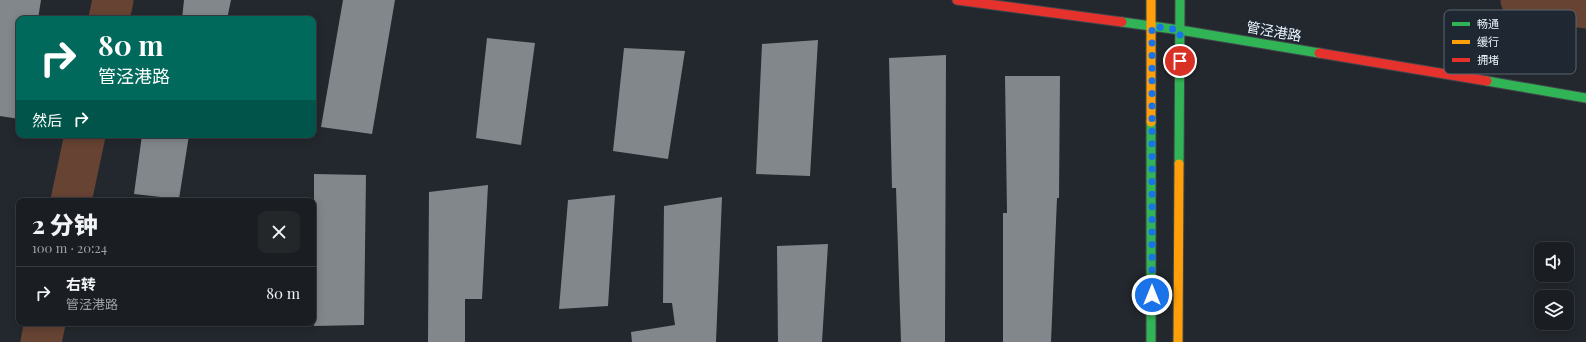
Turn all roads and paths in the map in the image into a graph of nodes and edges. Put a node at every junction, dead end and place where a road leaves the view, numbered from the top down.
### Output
1 (957, 0) edge
2 (1151, 0) edge
3 (1180, 0) edge
4 (1152, 26) junction
5 (1180, 27) junction
6 (1444, 73) edge
7 (1449, 74) edge
8 (1586, 98) edge
9 (1151, 342) edge
10 (1178, 342) edge

1 - 4 main road, 管泾港路
2 - 4 main road
3 - 5 main road
4 - 5 main road, 管泾港路
4 - 9 main road
5 - 6 main road, 管泾港路
5 - 10 main road
7 - 8 main road, 管泾港路

